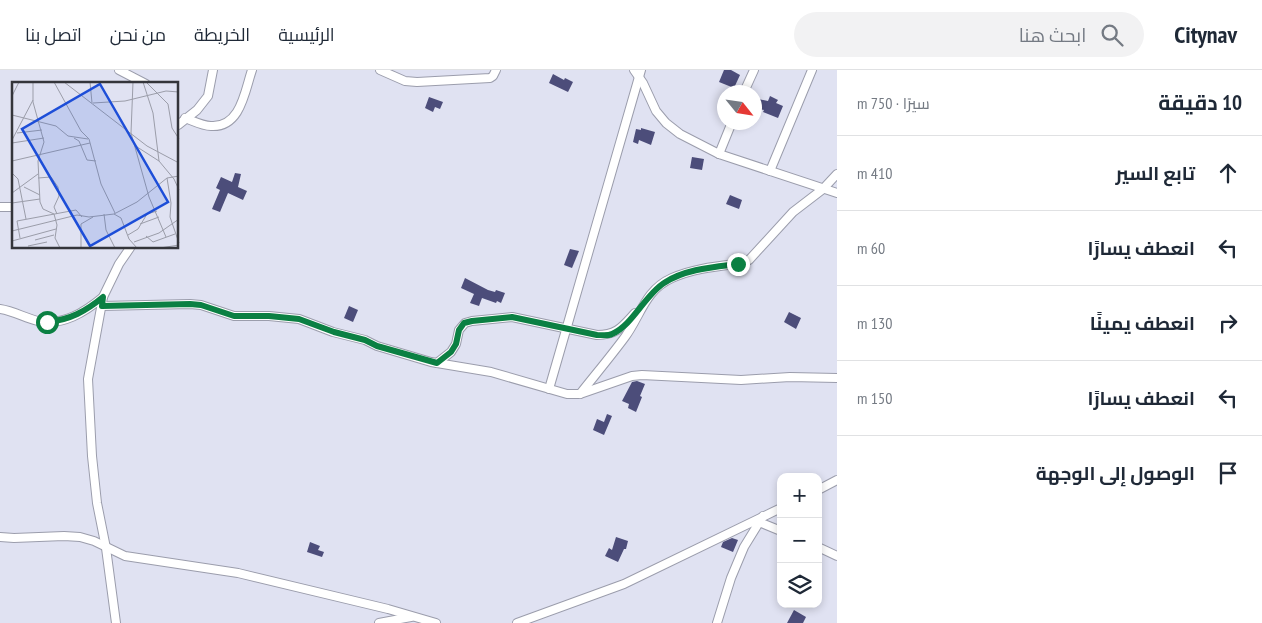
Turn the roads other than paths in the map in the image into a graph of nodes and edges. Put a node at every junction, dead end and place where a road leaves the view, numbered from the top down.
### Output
1 (119, 70) edge
2 (213, 70) edge
3 (252, 70) edge
4 (380, 70) edge
5 (496, 70) edge
6 (754, 70) edge
7 (812, 70) edge
8 (638, 72) edge
9 (142, 82) edge
10 (747, 85) edge
11 (185, 118) junction
12 (179, 124) edge
13 (729, 130) edge
14 (719, 154) junction
15 (770, 171) junction
16 (837, 174) edge
17 (823, 189) junction
18 (837, 193) edge
19 (129, 249) edge
20 (103, 297) junction
21 (102, 306) junction
22 (640, 308) junction
23 (0, 309) edge
24 (565, 329) junction
25 (437, 363) junction
26 (837, 378) edge
27 (549, 389) junction
28 (580, 394) junction
29 (837, 480) edge
30 (822, 488) edge
31 (777, 510) edge
32 (761, 519) junction
33 (777, 529) edge
34 (0, 537) edge
35 (106, 548) junction
36 (822, 549) edge
37 (837, 556) edge
38 (416, 617) junction
39 (116, 623) edge
40 (379, 623) edge
41 (436, 623) edge
42 (517, 623) edge
43 (717, 623) edge

1 - 9 street
2 - 11 street
3 - 11 street
4 - 5 street
6 - 10 street
7 - 15 street
8 - 14 street
8 - 24 street
11 - 12 street
13 - 14 street
14 - 15 street
15 - 17 street
16 - 17 street
17 - 18 street
17 - 22 street
19 - 20 street
20 - 21 street
20 - 23 street
21 - 25 street
21 - 35 street
22 - 24 street
22 - 28 street
24 - 25 street
24 - 27 street
25 - 27 street
26 - 28 street
27 - 28 street
29 - 30 street
31 - 32 street
32 - 33 street
32 - 42 street
32 - 43 street
34 - 35 street
35 - 38 street
35 - 39 street
36 - 37 street
38 - 40 street
38 - 41 street

